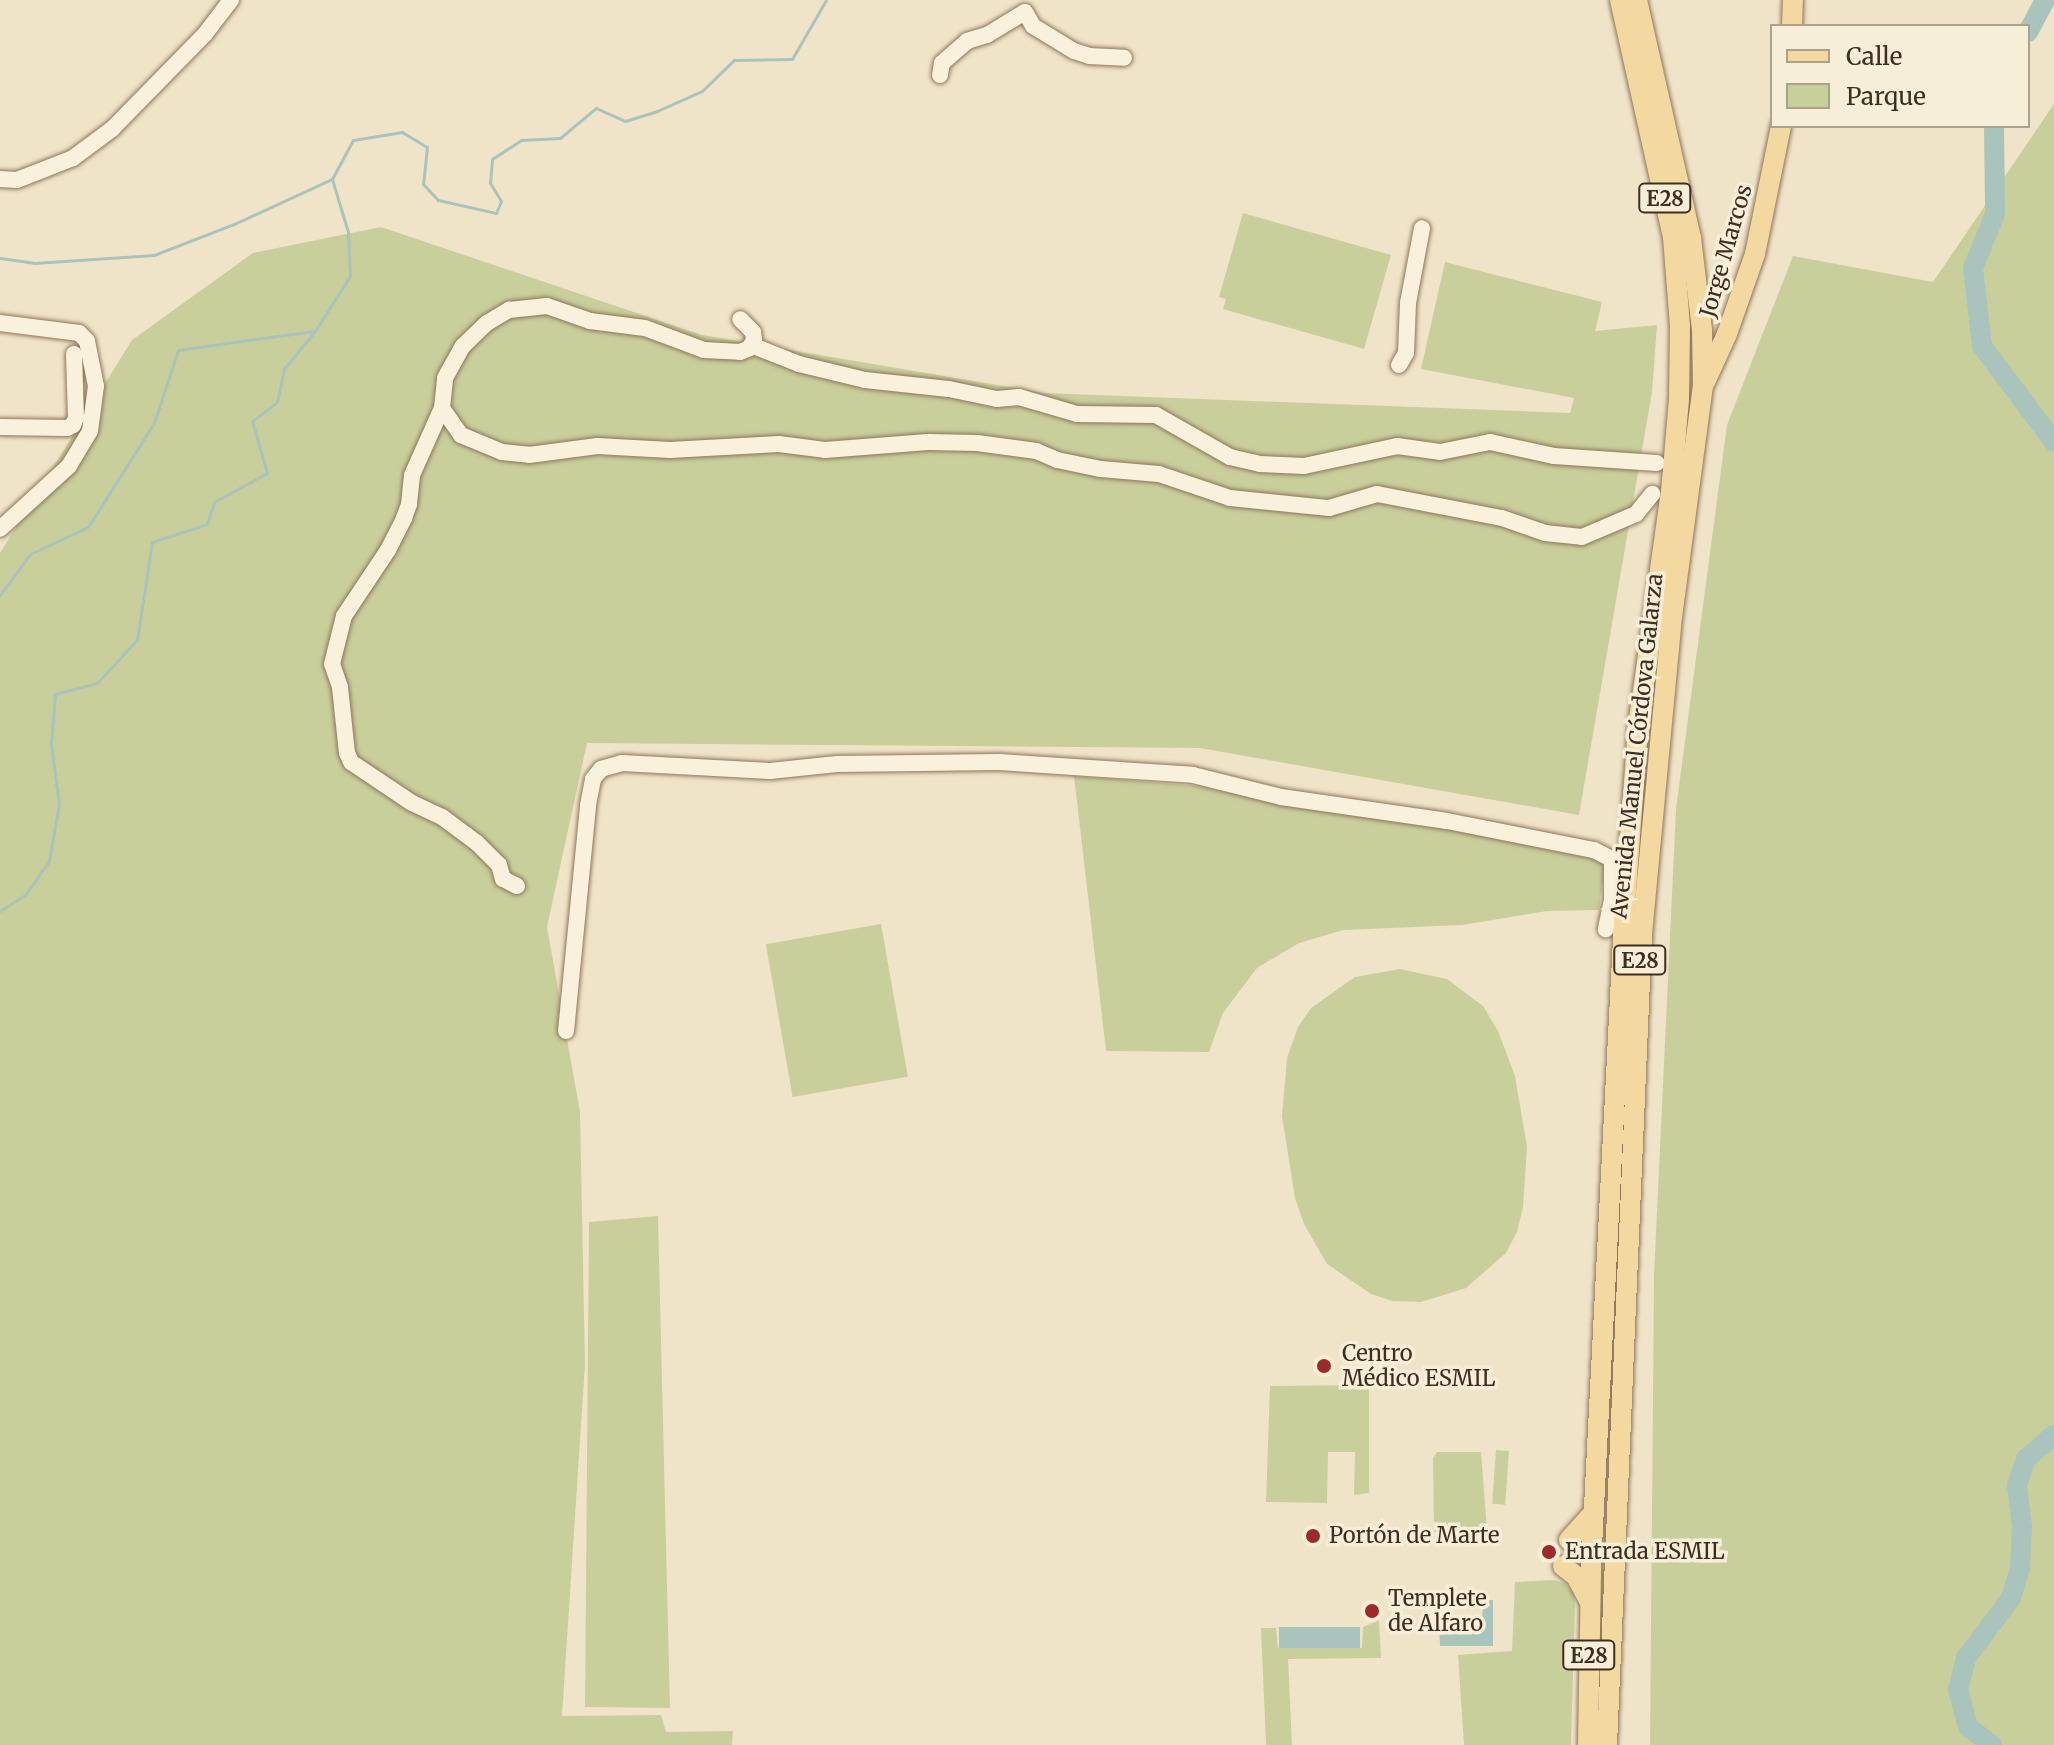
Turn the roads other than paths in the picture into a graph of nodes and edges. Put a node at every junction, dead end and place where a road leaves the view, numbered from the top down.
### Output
1 (231, 0) edge
2 (1620, 0) edge
3 (1637, 0) edge
4 (1793, 0) edge
5 (1792, 24) edge
6 (1124, 58) dead end
7 (940, 75) dead end
8 (1781, 128) edge
9 (0, 179) edge
10 (1422, 228) dead end
11 (740, 319) dead end
12 (0, 323) edge
13 (751, 345) junction
14 (74, 354) dead end
15 (1399, 365) dead end
16 (1703, 386) junction
17 (442, 408) junction
18 (0, 427) edge
19 (1657, 463) dead end
20 (1652, 494) dead end
21 (0, 529) edge
22 (517, 886) dead end
23 (1606, 929) dead end
24 (566, 1031) dead end
25 (1593, 1513) junction
26 (1569, 1540) dead end
27 (1563, 1566) dead end
28 (1590, 1601) junction
29 (1588, 1745) edge
30 (1607, 1745) edge

1 - 9 street
2 - 25 main road, Avenida Manuel Córdova Galarza / E28
3 - 16 main road, Avenida Manuel Córdova Galarza / E28
4 - 5 main road
6 - 7 street
8 - 16 main road, Jorge Marcos
10 - 15 street
11 - 13 street
12 - 21 street
13 - 17 street
13 - 19 street
14 - 18 street
16 - 30 main road, Avenida Manuel Córdova Galarza / E28
17 - 20 street
17 - 22 street
23 - 24 street
25 - 26 main road
25 - 28 main road, Avenida Manuel Córdova Galarza / E28
27 - 28 main road
28 - 29 main road, Avenida Manuel Córdova Galarza / E28

